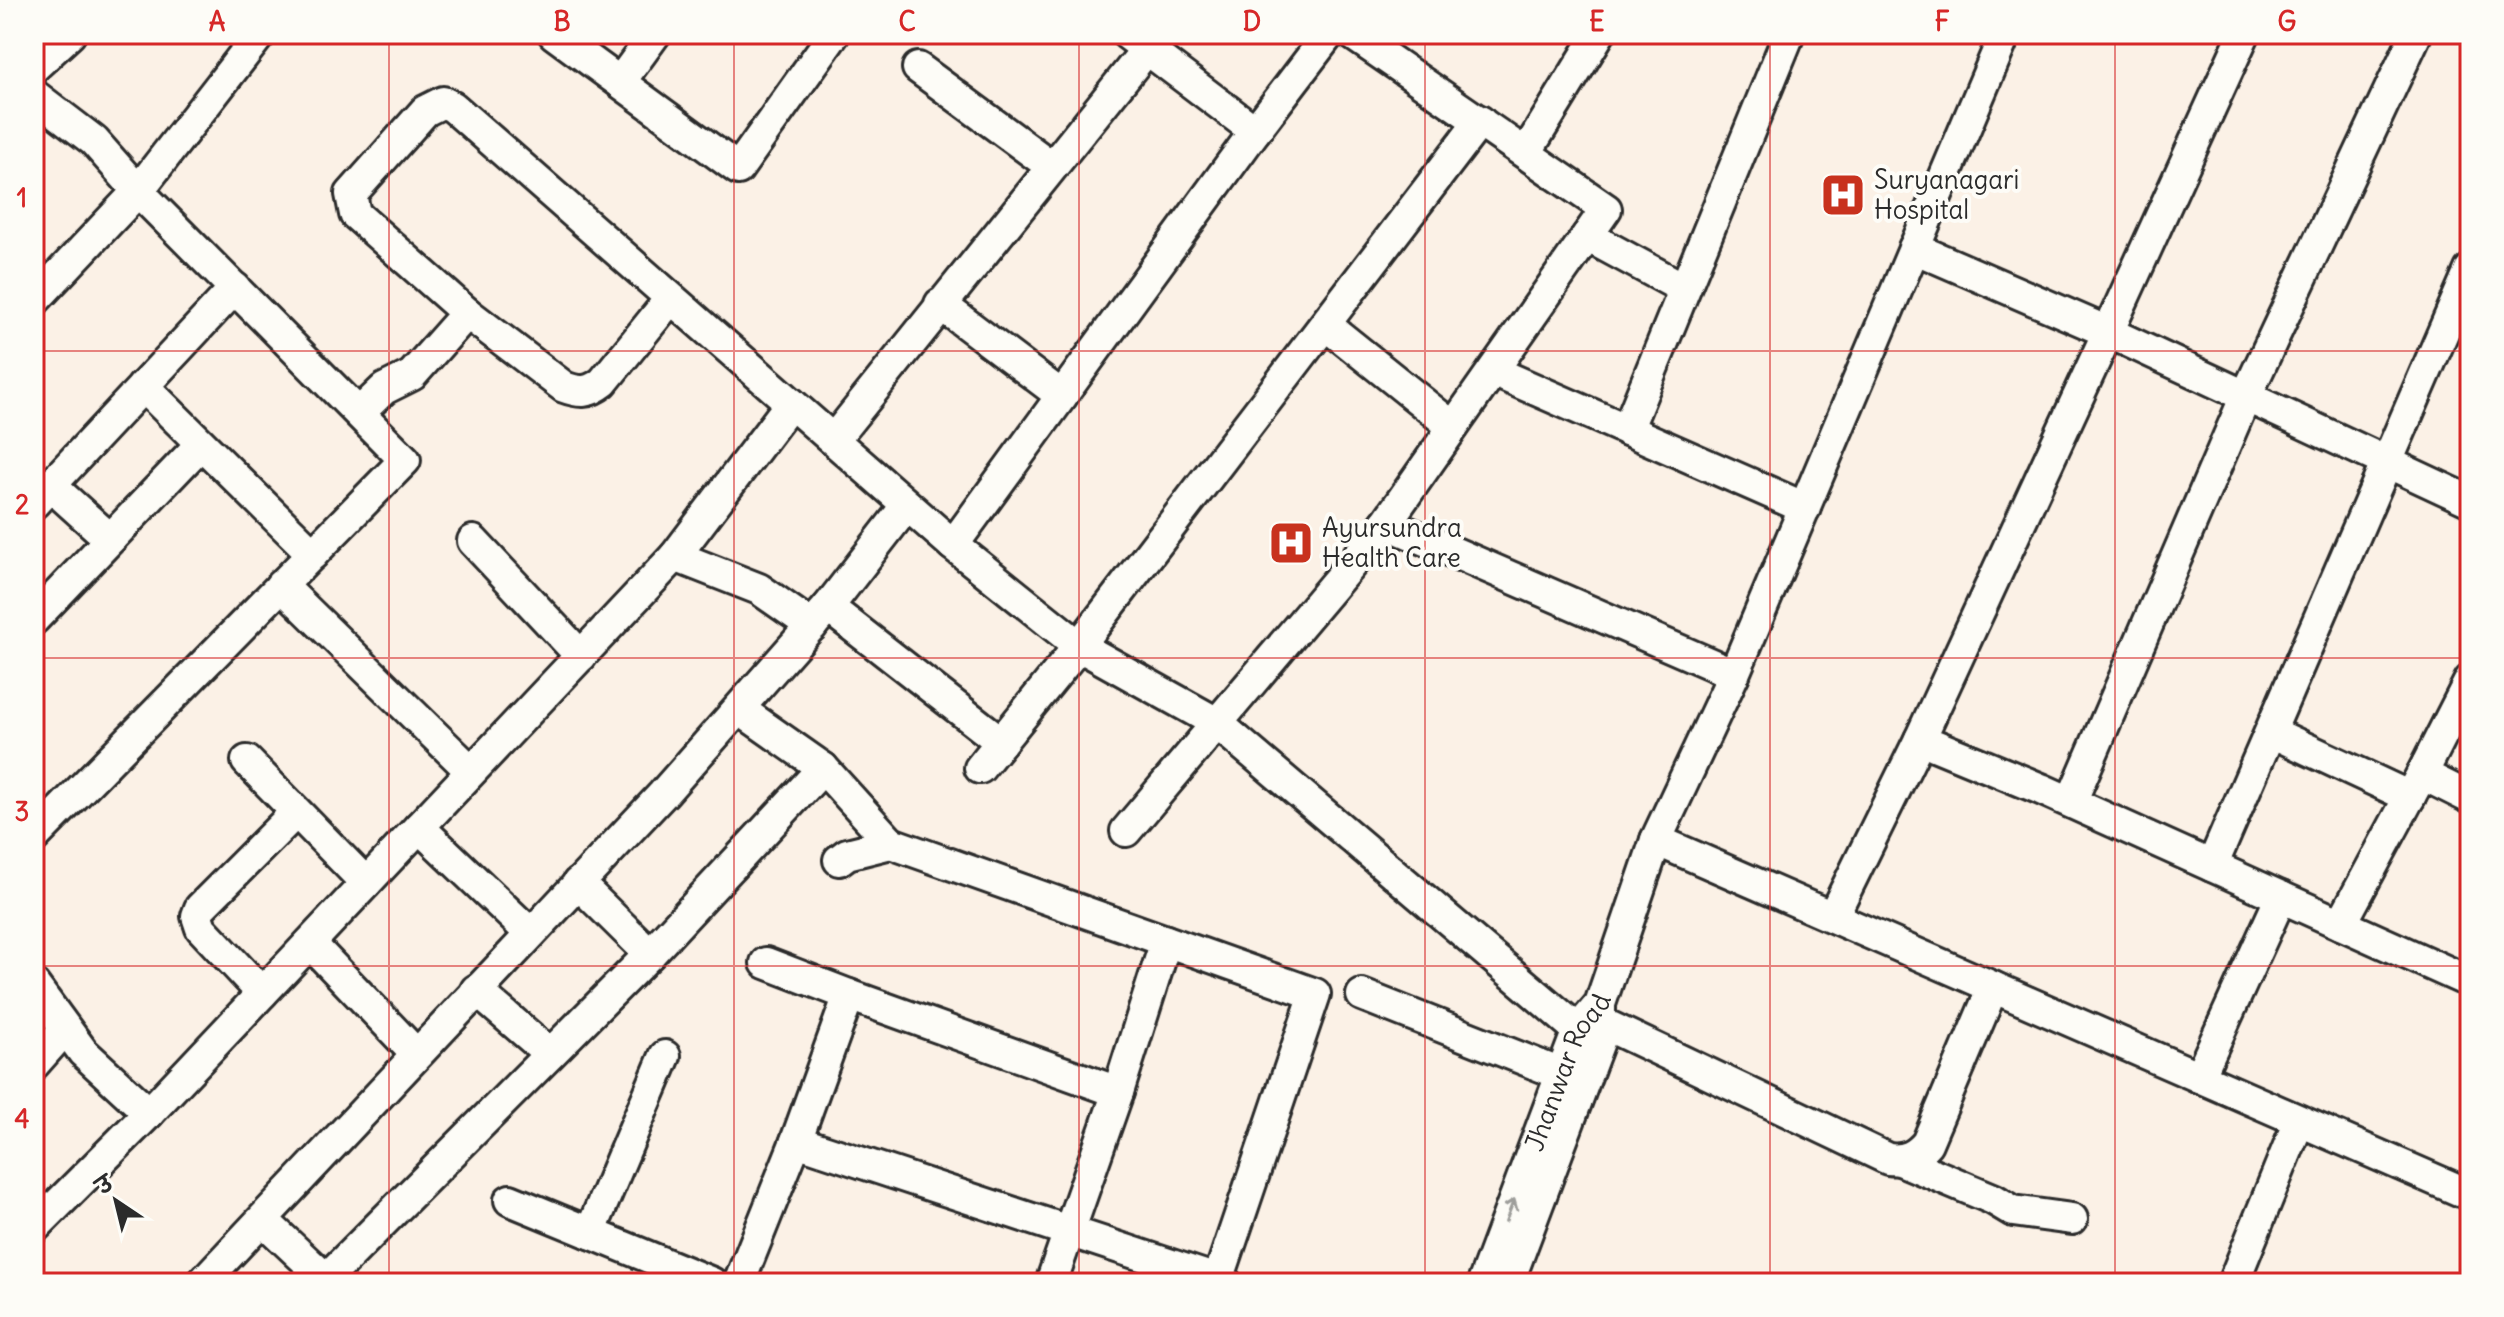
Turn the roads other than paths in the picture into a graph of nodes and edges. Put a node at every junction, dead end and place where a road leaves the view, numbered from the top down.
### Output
1 (70, 34) edge
2 (260, 34) edge
3 (554, 34) edge
4 (655, 34) edge
5 (834, 34) edge
6 (1329, 34) edge
7 (1352, 34) edge
8 (1789, 34) edge
9 (2005, 34) edge
10 (2244, 34) edge
11 (2416, 34) edge
12 (1592, 36) edge
13 (1137, 41) edge
14 (34, 67) edge
15 (918, 68) dead end
16 (620, 82) junction
17 (34, 95) edge
18 (1480, 121) junction
19 (1255, 131) junction
20 (1526, 153) junction
21 (1051, 166) junction
22 (138, 191) junction
23 (1587, 236) junction
24 (1914, 248) junction
25 (2470, 270) edge
26 (235, 288) junction
27 (1683, 288) junction
28 (671, 298) junction
29 (34, 301) edge
30 (940, 304) junction
31 (2463, 305) edge
32 (467, 313) junction
33 (1326, 325) junction
34 (2108, 332) junction
35 (1493, 371) junction
36 (143, 386) junction
37 (1062, 396) junction
38 (2246, 396) junction
39 (791, 403) junction
40 (359, 413) junction
41 (1453, 427) junction
42 (1627, 430) junction
43 (834, 439) junction
44 (201, 444) junction
45 (2389, 462) junction
46 (42, 494) edge
47 (2470, 501) edge
48 (907, 505) junction
49 (1805, 508) junction
50 (1386, 523) junction
51 (110, 539) junction
52 (473, 541) dead end
53 (953, 545) junction
54 (313, 554) junction
55 (675, 556) junction
56 (281, 585) junction
57 (820, 616) junction
58 (34, 619) edge
59 (1079, 646) junction
60 (581, 656) junction
61 (1734, 674) junction
62 (2470, 680) edge
63 (739, 709) junction
64 (1217, 723) junction
65 (2271, 732) junction
66 (1920, 739) junction
67 (1001, 742) junction
68 (247, 761) dead end
69 (823, 768) junction
70 (980, 768) dead end
71 (471, 771) junction
72 (2416, 786) junction
73 (2470, 798) edge
74 (2071, 802) junction
75 (296, 812) junction
76 (419, 827) junction
77 (1126, 831) dead end
78 (34, 837) edge
79 (1656, 840) junction
80 (891, 843) junction
81 (839, 860) dead end
82 (2212, 866) junction
83 (366, 883) junction
84 (578, 883) junction
85 (2281, 897) junction
86 (1833, 916) junction
87 (2341, 924) junction
88 (530, 933) junction
89 (1166, 941) junction
90 (310, 943) junction
91 (650, 954) junction
92 (766, 963) dead end
93 (2470, 982) edge
94 (34, 985) edge
95 (1993, 987) junction
96 (476, 990) junction
97 (262, 993) junction
98 (849, 995) junction
99 (1362, 995) dead end
100 (1593, 1019) junction
101 (65, 1029) junction
102 (416, 1054) junction
103 (550, 1054) junction
104 (665, 1056) dead end
105 (34, 1064) edge
106 (1561, 1074) junction
107 (2199, 1077) junction
108 (1118, 1092) junction
109 (149, 1113) junction
110 (2299, 1121) junction
111 (796, 1141) junction
112 (1900, 1160) junction
113 (2470, 1195) edge
114 (510, 1200) dead end
115 (2072, 1219) dead end
116 (263, 1220) junction
117 (34, 1228) edge
118 (1069, 1231) junction
119 (590, 1233) junction
120 (328, 1281) edge
121 (1220, 1282) edge
122 (202, 1283) edge
123 (712, 1283) edge
124 (739, 1283) edge
125 (1051, 1283) edge
126 (1483, 1283) edge
127 (1508, 1283) edge
128 (2233, 1283) edge

1 - 14 street
2 - 22 street
3 - 16 street
4 - 16 street
5 - 16 street
6 - 19 street
7 - 18 street
8 - 27 street
9 - 24 street
10 - 34 street
11 - 38 street
12 - 20 street
13 - 19 street
13 - 21 street
15 - 21 street
17 - 22 street
18 - 20 street
18 - 33 street
19 - 37 street
20 - 23 street
21 - 30 street
22 - 26 street
22 - 29 street
23 - 27 street
23 - 35 street
24 - 34 street
24 - 49 street
25 - 31 street
26 - 36 street
26 - 40 street
27 - 42 street
28 - 32 street
28 - 32 street
28 - 39 street
30 - 37 street
30 - 43 street
31 - 45 street
32 - 40 street
33 - 41 street
33 - 59 street
34 - 38 street
34 - 66 street
35 - 41 street
35 - 42 street
36 - 44 street
36 - 46 street
37 - 53 street
38 - 45 street
38 - 74 street
39 - 43 street
39 - 55 street
40 - 54 street
41 - 50 street
42 - 49 street
43 - 48 street
44 - 51 street
44 - 54 street
45 - 47 street
45 - 65 street
46 - 51 street
48 - 53 street
48 - 57 street
49 - 61 street
50 - 61 street
50 - 64 street
51 - 58 street
52 - 60 street
53 - 59 street
54 - 56 street
55 - 57 street
55 - 60 street
56 - 71 street
56 - 78 street
57 - 63 street
57 - 67 street
59 - 64 street
59 - 67 street
60 - 71 street
61 - 79 street
62 - 72 street
63 - 69 street
63 - 84 street
64 - 77 street
64 - 100 street
65 - 72 street
65 - 82 street
66 - 74 street
66 - 86 street
67 - 70 street
68 - 75 street
69 - 80 street
69 - 91 street
71 - 76 street
72 - 73 street
72 - 87 street
74 - 82 street
75 - 83 street
75 - 97 street
76 - 83 street
76 - 88 street
79 - 86 street
79 - 100 street
80 - 81 street
80 - 89 street
82 - 85 street
83 - 90 street
84 - 88 street
84 - 91 street
85 - 87 street
85 - 107 street
86 - 95 street
87 - 93 street
88 - 96 street
89 - 108 street
89 - 121 street
90 - 97 street
90 - 102 street
91 - 103 street
92 - 98 street
94 - 101 street
95 - 107 street
95 - 112 street
96 - 102 street
96 - 103 street
97 - 109 street
98 - 108 street
98 - 111 street
99 - 106 street
100 - 106 street, Jhanwar Road
100 - 112 street
100 - 127 street, Jhanwar Road
101 - 105 street
101 - 109 street
102 - 116 street
103 - 120 street
104 - 119 street
126 -> 106 street, Jhanwar Road
107 - 110 street
108 - 118 street
109 - 117 street
110 - 113 street
110 - 128 street
111 - 118 street
111 - 124 street
112 - 115 street
114 - 119 street
116 - 120 street
116 - 122 street
118 - 121 street
118 - 125 street
119 - 123 street

